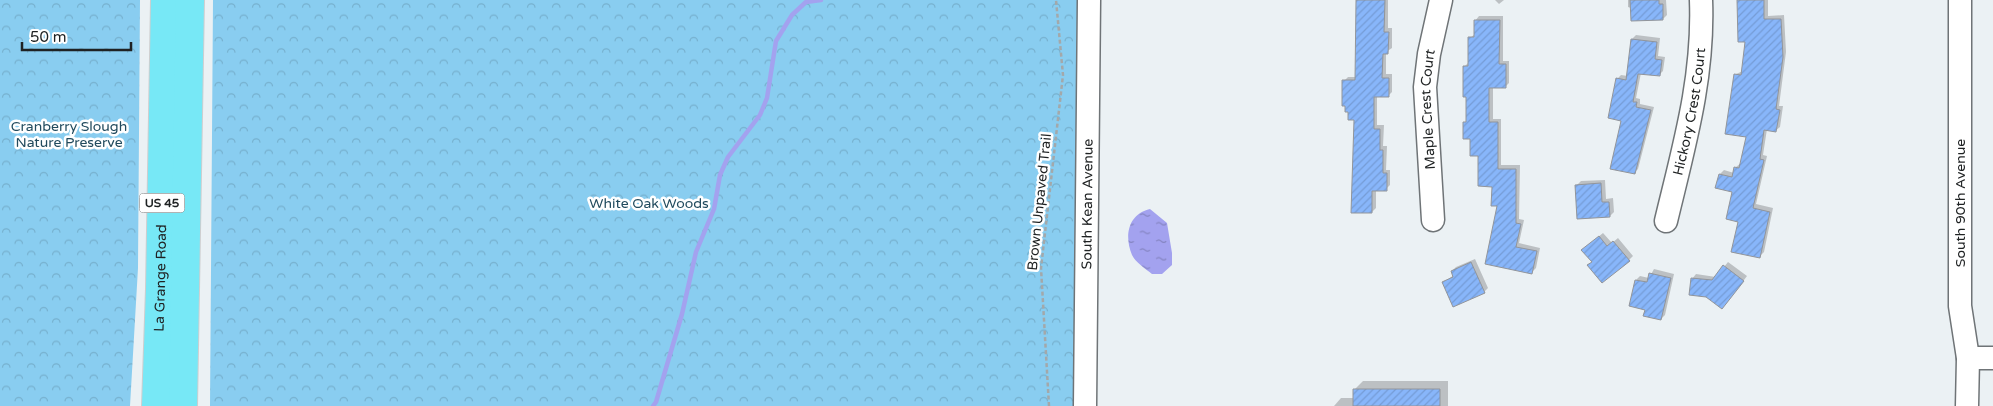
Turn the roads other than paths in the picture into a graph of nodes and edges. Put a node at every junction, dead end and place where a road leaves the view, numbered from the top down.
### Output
1 (164, 0) edge
2 (190, 0) edge
3 (1089, 0) edge
4 (1441, 0) edge
5 (1701, 0) edge
6 (1960, 0) edge
7 (1433, 220) dead end
8 (1666, 222) dead end
9 (1968, 358) junction
10 (1993, 358) edge
11 (156, 406) edge
12 (183, 406) edge
13 (1085, 406) edge
14 (1967, 406) edge

1 - 11 highway, La Grange Road / US 45
2 - 12 highway, La Grange Road / US 45
3 - 13 street, South Kean Avenue
4 - 7 street, Maple Crest Court
5 - 8 street, Hickory Crest Court
6 - 9 street, South 90th Avenue
9 - 10 street
9 - 14 street, South 90th Avenue

